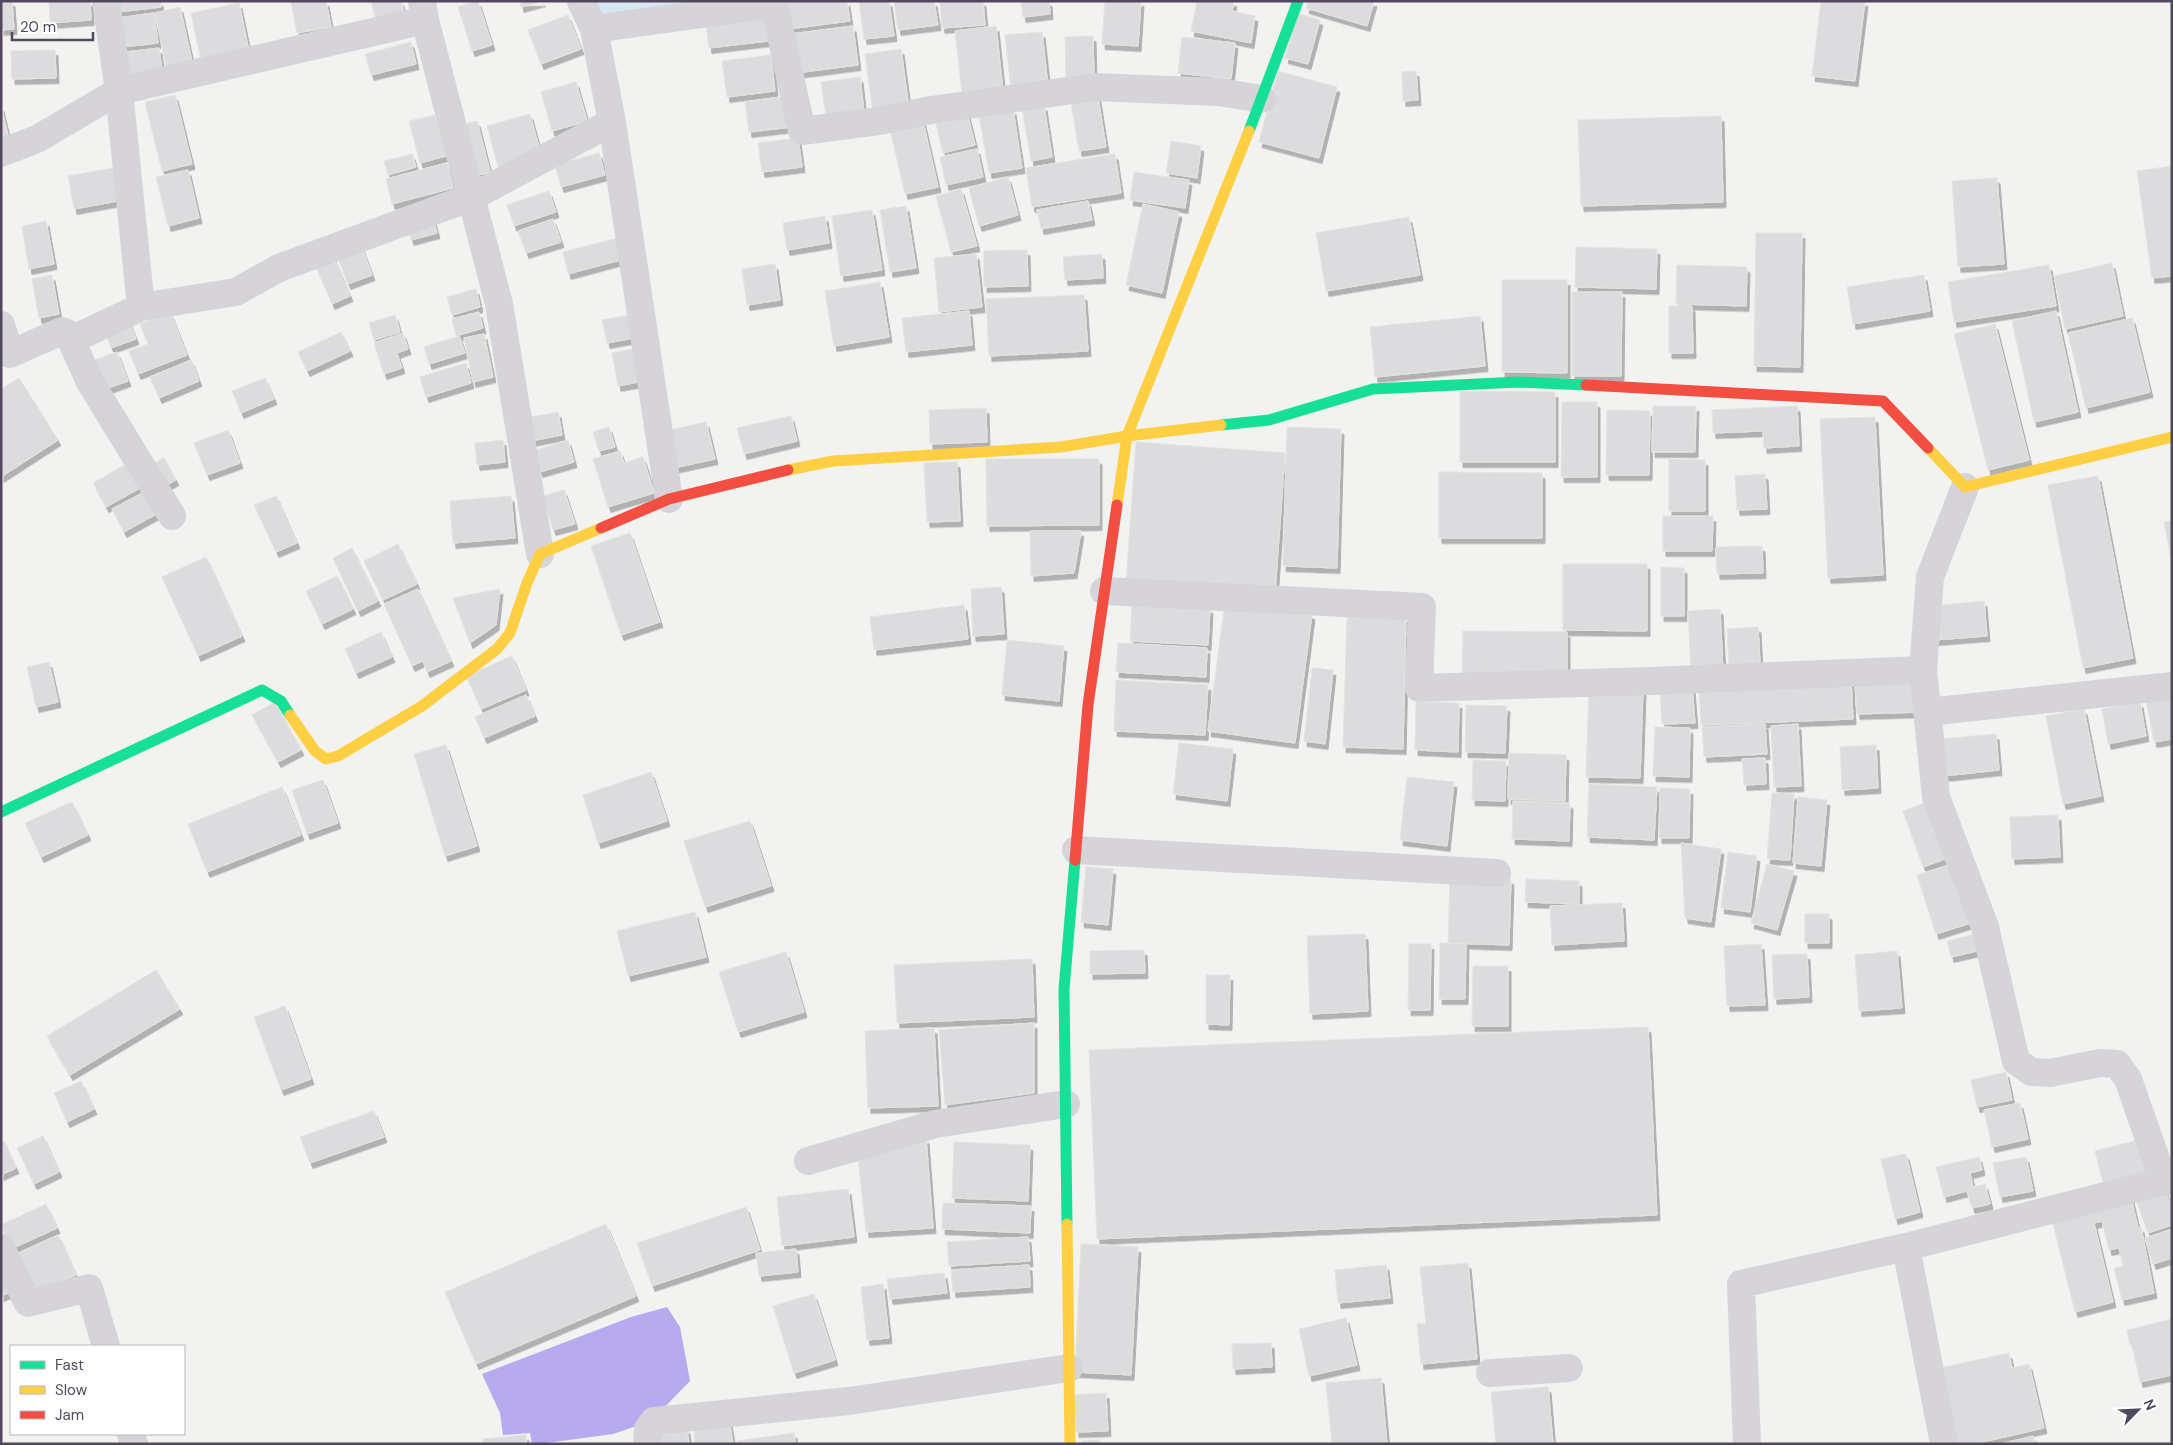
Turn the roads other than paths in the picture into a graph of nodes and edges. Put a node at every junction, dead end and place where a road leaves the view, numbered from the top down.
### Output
1 (106, 1) edge
2 (581, 1) edge
3 (1298, 1) edge
4 (774, 3) edge
5 (424, 11) edge
6 (594, 29) junction
7 (119, 91) junction
8 (1262, 99) junction
9 (612, 122) junction
10 (1, 153) edge
11 (472, 197) junction
12 (141, 307) junction
13 (1, 324) edge
14 (71, 340) junction
15 (1127, 436) junction
16 (2172, 437) edge
17 (1965, 487) junction
18 (670, 498) junction
19 (172, 516) dead end
20 (540, 554) junction
21 (1104, 591) junction
22 (1923, 670) junction
23 (2172, 686) edge
24 (1927, 712) junction
25 (1, 812) edge
26 (1076, 850) junction
27 (1497, 874) dead end
28 (1066, 1104) junction
29 (808, 1161) dead end
30 (2168, 1180) edge
31 (1906, 1247) junction
32 (1, 1248) edge
33 (106, 1345) edge
34 (1069, 1368) junction
35 (1569, 1368) dead end
36 (1490, 1373) dead end
37 (647, 1444) edge
38 (1070, 1444) edge
39 (1747, 1444) edge
40 (1944, 1444) edge

1 - 7 street
2 - 6 street
3 - 8 street
4 - 6 street
4 - 8 street
5 - 7 street
5 - 11 street
6 - 9 street
7 - 10 street
7 - 12 street
8 - 15 street
9 - 11 street
9 - 18 street
11 - 12 street
11 - 20 street
12 - 14 street
13 - 14 street
14 - 19 street
15 - 17 street
15 - 18 street
15 - 21 street
16 - 17 street
17 - 22 street
18 - 20 street
20 - 25 street
21 - 22 street
21 - 26 street
22 - 24 street
23 - 24 street
24 - 30 street
26 - 27 street
26 - 28 street
28 - 29 street
28 - 34 street
30 - 31 street
31 - 39 street
31 - 40 street
32 - 33 street
34 - 37 street
34 - 38 street
35 - 36 street

